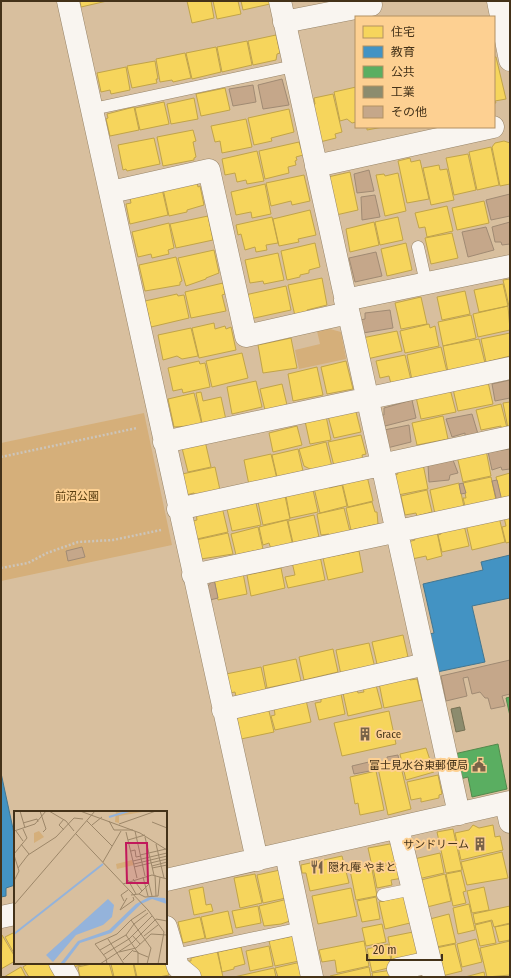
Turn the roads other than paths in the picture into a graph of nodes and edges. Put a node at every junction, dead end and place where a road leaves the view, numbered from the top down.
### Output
1 (68, 1) edge
2 (280, 1) edge
3 (498, 1) edge
4 (371, 4) dead end
5 (284, 22) junction
6 (510, 60) edge
7 (294, 66) junction
8 (93, 109) junction
9 (510, 123) edge
10 (495, 127) edge
11 (488, 128) edge
12 (316, 166) junction
13 (111, 192) junction
14 (418, 246) dead end
15 (510, 266) edge
16 (426, 283) junction
17 (347, 307) junction
18 (510, 368) edge
19 (367, 398) junction
20 (162, 433) junction
21 (510, 437) edge
22 (382, 464) junction
23 (510, 507) edge
24 (180, 517) junction
25 (396, 531) junction
26 (193, 575) junction
27 (426, 664) junction
28 (223, 710) junction
29 (509, 809) edge
30 (459, 814) junction
31 (398, 828) junction
32 (286, 854) junction
33 (257, 860) junction
34 (167, 880) edge
35 (413, 889) junction
36 (382, 895) dead end
37 (14, 914) edge
38 (1, 917) edge
39 (302, 928) junction
40 (167, 930) edge
41 (174, 955) junction
42 (61, 964) edge
43 (398, 969) dead end
44 (432, 970) edge
45 (68, 977) edge
46 (190, 977) edge
47 (312, 977) edge

1 - 8 street
2 - 5 street
3 - 6 street
4 - 5 street
5 - 7 street
7 - 8 lane
7 - 12 street
8 - 13 street
9 - 10 street
11 - 12 street
12 - 17 street
13 - 17 street
13 - 20 street
14 - 16 lane
15 - 16 street
16 - 17 street
17 - 19 street
18 - 19 street
19 - 20 street
19 - 22 street
20 - 24 street
21 - 22 street
22 - 24 street
22 - 25 street
23 - 25 street
24 - 26 street
25 - 26 street
25 - 27 street
26 - 28 street
27 - 28 street
27 - 30 street
28 - 33 street
29 - 30 street
30 - 31 street
31 - 32 street
31 - 35 street
32 - 33 street
32 - 39 street
33 - 34 street
35 - 36 lane
35 - 44 street
37 - 38 street
39 - 41 lane
39 - 47 street
40 - 41 street
41 - 46 street
42 - 45 street
43 - 44 street

